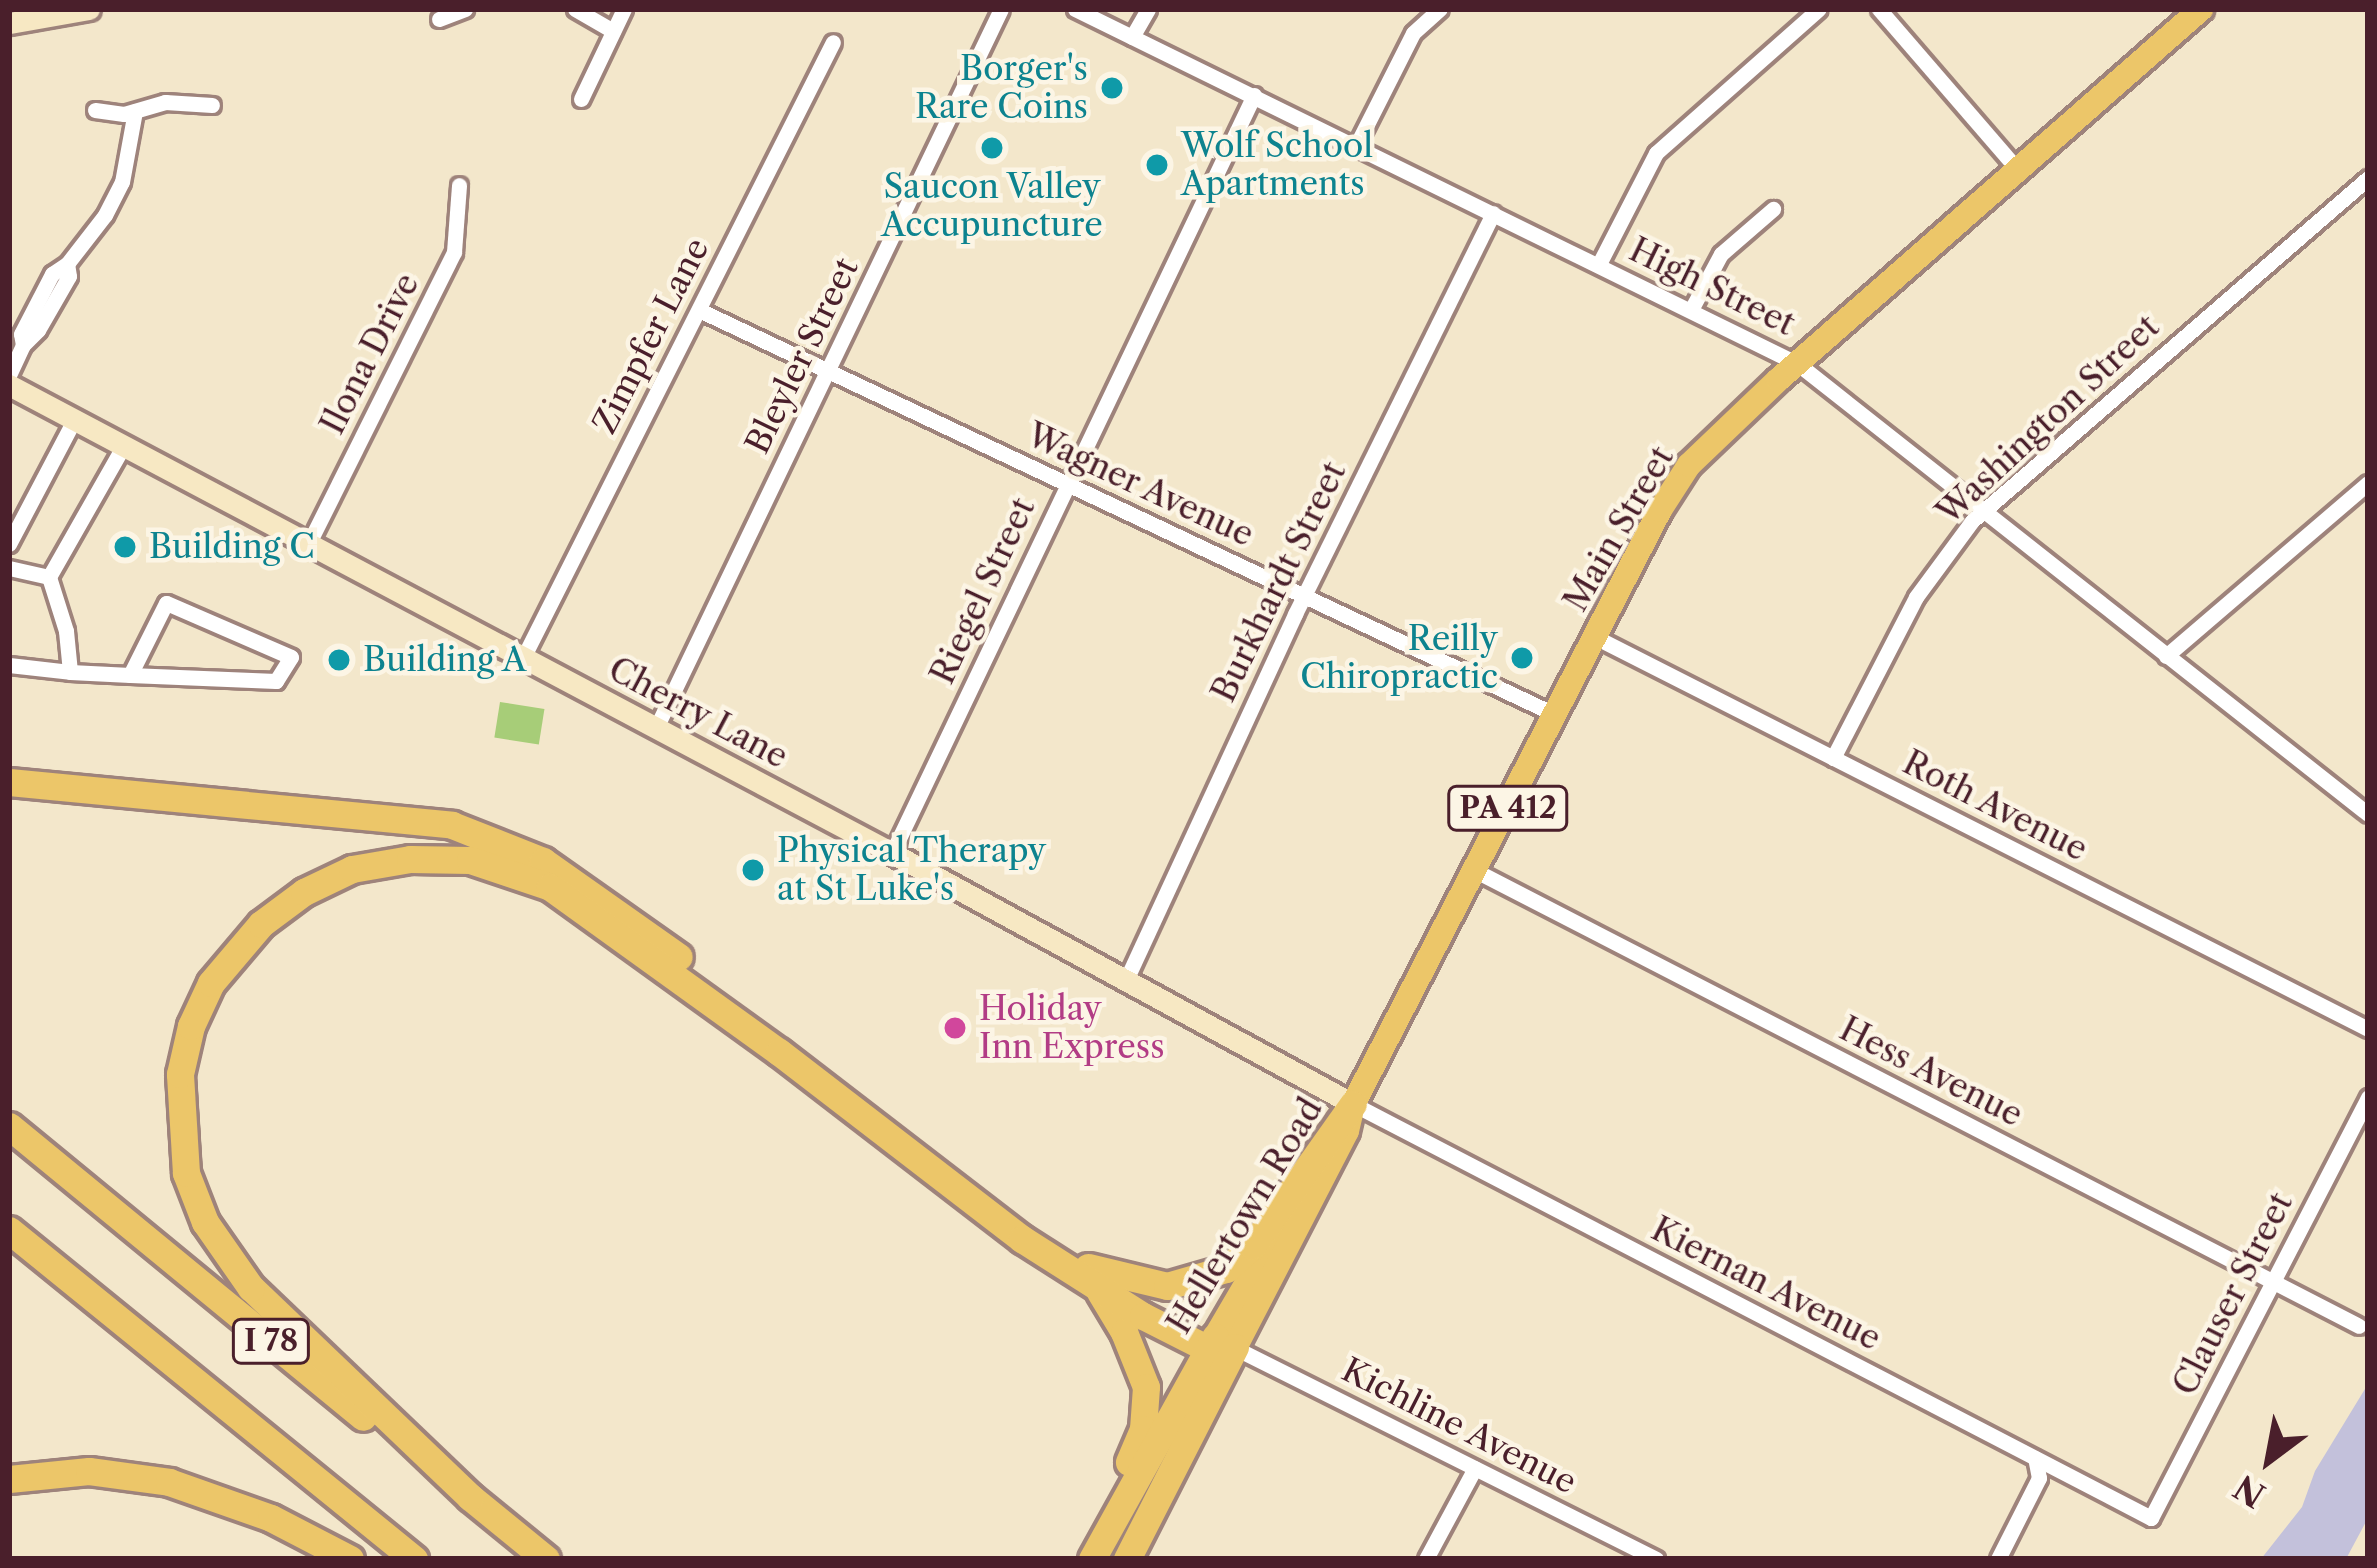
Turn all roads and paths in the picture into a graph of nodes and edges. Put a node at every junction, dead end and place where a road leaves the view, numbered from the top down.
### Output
1 (89, 9) edge
2 (465, 9) edge
3 (575, 9) edge
4 (624, 9) edge
5 (1001, 9) edge
6 (1075, 9) edge
7 (1148, 9) edge
8 (1440, 9) edge
9 (1819, 9) edge
10 (1879, 9) edge
11 (2201, 9) edge
12 (439, 20) dead end
13 (9, 23) edge
14 (614, 31) junction
15 (1132, 37) junction
16 (832, 42) dead end
17 (1254, 95) junction
18 (581, 98) dead end
19 (212, 105) dead end
20 (94, 110) dead end
21 (135, 111) junction
22 (1358, 144) junction
23 (2018, 170) junction
24 (2368, 178) edge
25 (459, 185) dead end
26 (1773, 209) dead end
27 (1493, 213) junction
28 (1599, 264) junction
29 (1692, 308) junction
30 (699, 310) junction
31 (1798, 364) junction
32 (828, 373) junction
33 (9, 376) edge
34 (9, 386) edge
35 (74, 420) junction
36 (124, 445) junction
37 (1066, 484) junction
38 (2368, 484) edge
39 (1981, 512) junction
40 (309, 543) junction
41 (9, 544) edge
42 (9, 568) edge
43 (49, 577) junction
44 (1304, 595) junction
45 (1595, 637) junction
46 (524, 656) junction
47 (2166, 656) junction
48 (9, 665) edge
49 (70, 672) junction
50 (130, 675) junction
51 (1556, 715) junction
52 (656, 728) junction
53 (1833, 758) junction
54 (9, 782) edge
55 (2368, 791) edge
56 (2361, 809) edge
57 (892, 853) junction
58 (1476, 871) junction
59 (1126, 980) junction
60 (2368, 1029) edge
61 (2368, 1097) edge
62 (1353, 1104) junction
63 (9, 1126) edge
64 (9, 1230) edge
65 (1093, 1278) junction
66 (2274, 1282) junction
67 (2359, 1326) dead end
68 (1221, 1348) junction
69 (2035, 1458) junction
70 (1475, 1468) junction
71 (9, 1479) edge
72 (2151, 1518) joint
73 (1113, 1521) junction
74 (350, 1559) edge
75 (414, 1559) edge
76 (532, 1559) edge
77 (546, 1559) edge
78 (1093, 1559) edge
79 (1127, 1559) edge
80 (1426, 1559) edge
81 (1656, 1559) edge
82 (1998, 1559) edge

1 - 13 street
2 - 12 street
3 - 14 street
4 - 14 street
5 - 32 street, Bleyler Street
6 - 15 street, High Street
7 - 15 street
8 - 22 street
9 - 28 street
10 - 23 street
11 - 23 main road, Main Street / PA 412
14 - 18 street
15 - 17 street, High Street
16 - 30 street, Zimpfer Lane
17 - 22 street, High Street
17 - 37 street, Riegel Street
19 - 21 street
20 - 21 street
21 - 33 street
22 - 27 street, High Street
23 - 31 main road, Main Street / PA 412
24 - 39 street, Washington Street
25 - 40 street, Ilona Drive
26 - 29 street
27 - 28 street, High Street
27 - 44 street, Burkhardt Street
28 - 29 street, High Street
29 - 31 street, High Street
30 - 32 street, Wagner Avenue
30 - 46 street, Zimpfer Lane
31 - 39 street, High Street
31 - 45 main road, Main Street / PA 412
32 - 37 street, Wagner Avenue
32 - 52 street, Bleyler Street
34 - 35 street, Cherry Lane
35 - 36 street, Cherry Lane
35 - 41 street
36 - 40 street, Cherry Lane
36 - 43 street
37 - 44 street, Wagner Avenue
37 - 57 street, Riegel Street
38 - 47 street
39 - 47 street, High Street
39 - 53 street, Washington Street
40 - 46 street, Cherry Lane
42 - 43 street
43 - 49 street
44 - 51 street, Wagner Avenue
44 - 59 street, Burkhardt Street
45 - 51 main road, Main Street / PA 412
45 - 53 street, Roth Avenue
46 - 52 street, Cherry Lane
47 - 56 street, High Street
48 - 49 street
49 - 50 street
50 - 50 street
51 - 58 main road, Main Street / PA 412
52 - 57 street, Cherry Lane
53 - 60 street, Roth Avenue
54 - 65 highway
55 - 56 street
57 - 59 street, Cherry Lane
58 - 62 main road, Main Street / PA 412
58 - 66 street, Hess Avenue
59 - 62 street, Cherry Lane
61 - 66 street, Clauser Street
62 - 65 highway
62 - 68 main road, Hellertown Road / PA 412
62 - 69 street, Kiernan Avenue
63 - 76 highway, I 78
64 - 75 highway, I 78
65 - 68 highway
65 - 73 highway
65 - 77 highway
66 - 67 street, Hess Avenue
66 - 72 street, Clauser Street
68 - 70 street, Kichline Avenue
68 - 73 highway, Hellertown Road / PA 412
68 - 79 highway, Hellertown Road / PA 412
69 - 72 street, Kiernan Avenue
69 - 82 street
70 - 80 street
70 - 81 street, Kichline Avenue
71 - 74 highway
73 - 78 highway, Hellertown Road / PA 412

